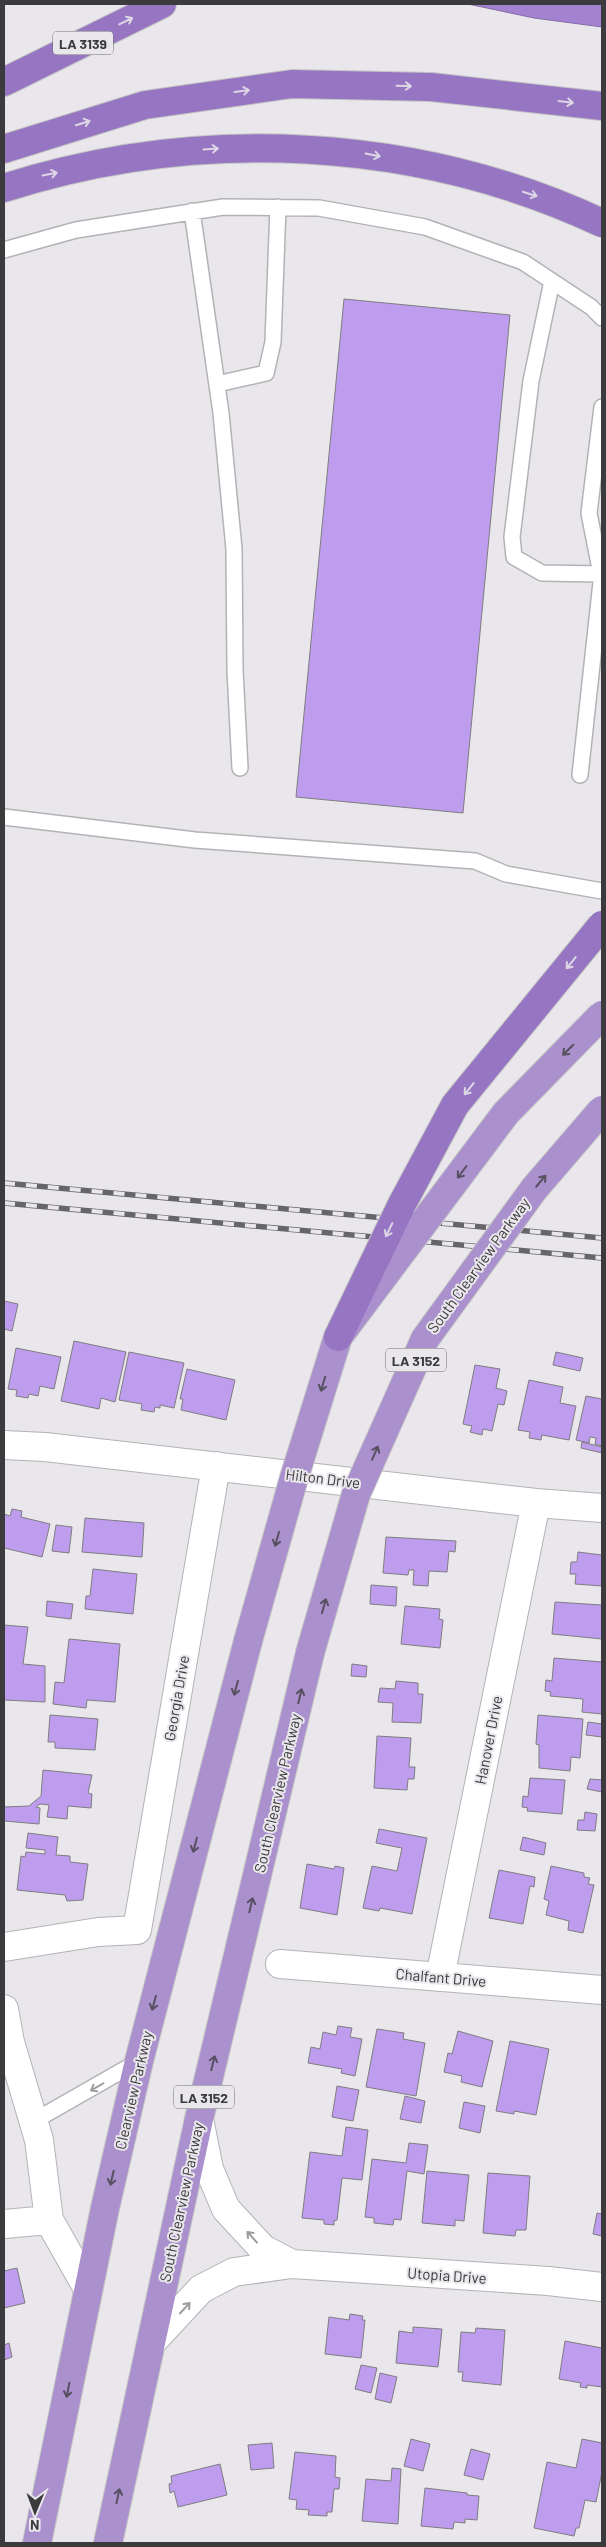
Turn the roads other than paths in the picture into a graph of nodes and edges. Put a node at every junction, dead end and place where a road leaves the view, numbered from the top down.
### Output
1 (162, 4) edge
2 (4, 82) edge
3 (602, 106) edge
4 (4, 149) edge
5 (4, 188) edge
6 (278, 207) junction
7 (192, 212) junction
8 (602, 223) edge
9 (4, 250) edge
10 (552, 281) junction
11 (602, 318) edge
12 (217, 384) junction
13 (602, 407) edge
14 (602, 574) edge
15 (240, 768) dead end
16 (580, 775) dead end
17 (4, 817) edge
18 (602, 891) edge
19 (602, 925) edge
20 (602, 1015) edge
21 (598, 1115) edge
22 (338, 1337) junction
23 (4, 1445) edge
24 (216, 1466) junction
25 (536, 1502) junction
26 (602, 1508) edge
27 (4, 1947) edge
28 (280, 1964) dead end
29 (440, 1977) junction
30 (602, 1990) edge
31 (4, 2009) edge
32 (139, 2061) junction
33 (199, 2119) junction
34 (34, 2121) junction
35 (49, 2220) junction
36 (4, 2224) edge
37 (292, 2264) junction
38 (602, 2287) edge
39 (88, 2289) junction
40 (151, 2343) junction
41 (37, 2543) edge
42 (108, 2543) edge

2 -> 1 highway, LA 3139
4 -> 3 highway
5 -> 8 highway
6 - 7 lane
6 - 10 lane
6 - 12 lane
7 - 9 lane
7 - 12 lane
10 - 11 lane
10 - 14 lane
12 - 15 lane
13 - 14 lane
14 - 16 lane
17 - 18 lane
19 -> 22 highway, bridge
20 -> 22 highway, bridge
33 -> 21 highway, South Clearview Parkway / LA 3152, bridge
22 -> 32 highway, Clearview Parkway, bridge
23 - 24 street, Hilton Drive
24 - 25 street, Hilton Drive
24 - 27 street, Georgia Drive
25 - 26 street, Hilton Drive
25 - 29 street, Hanover Drive
28 - 29 street, Chalfant Drive
29 - 30 street, Chalfant Drive
31 - 34 street
32 -> 34 lane
32 -> 39 highway, Clearview Parkway
37 -> 33 street, Utopia Drive
33 - 40 highway, South Clearview Parkway / LA 3152
34 - 35 street
35 - 36 street
35 - 39 street
37 - 38 street, Utopia Drive
40 -> 37 street, Utopia Drive
39 -> 41 highway, Clearview Parkway
42 -> 40 highway, South Clearview Parkway / LA 3152

